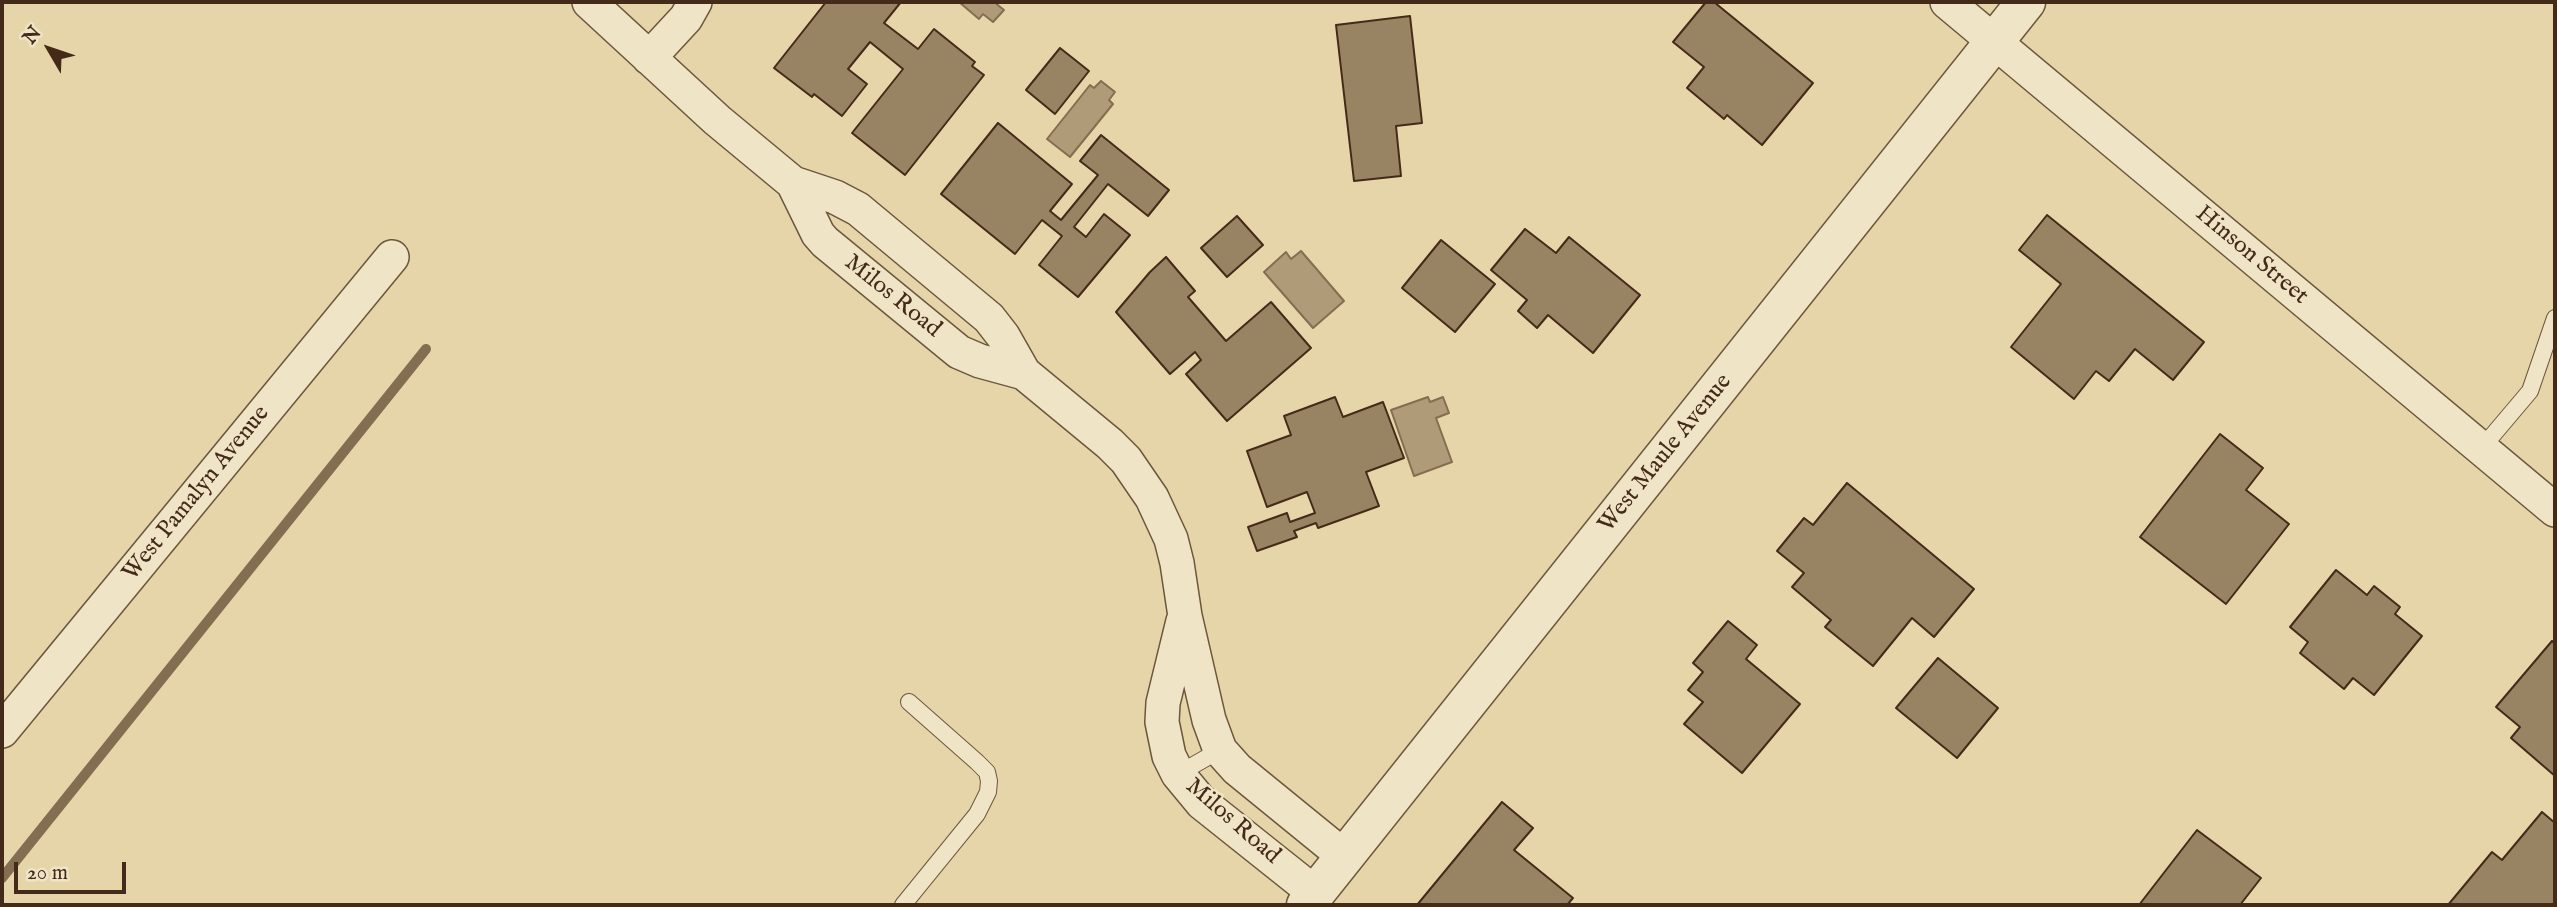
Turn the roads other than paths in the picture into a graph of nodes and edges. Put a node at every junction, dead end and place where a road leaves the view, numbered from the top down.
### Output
1 (589, 2) edge
2 (695, 2) edge
3 (1947, 2) edge
4 (2026, 2) edge
5 (1994, 41) junction
6 (649, 58) junction
7 (793, 183) junction
8 (393, 257) dead end
9 (2555, 318) edge
10 (1024, 373) junction
11 (2481, 449) junction
12 (2555, 510) edge
13 (1185, 616) junction
14 (909, 702) dead end
15 (2, 731) edge
16 (1220, 750) junction
17 (1178, 774) junction
18 (1345, 857) junction
19 (1310, 899) edge
20 (903, 905) edge

1 - 6 street, Milos Road
2 - 6 street
3 - 5 street, Hinson Street
4 - 5 street, West Maule Avenue
5 - 11 street, Hinson Street
5 - 18 street, West Maule Avenue
6 - 7 street, Milos Road
7 - 10 street, Milos Road
7 - 10 street, Milos Road
8 - 15 street, West Pamalyn Avenue
9 - 11 lane
10 - 13 street, Milos Road
11 - 12 street, Hinson Street
13 - 16 street, Milos Road
13 - 17 street, Milos Road
14 - 20 lane
16 - 17 lane
16 - 18 street, Milos Road
17 - 19 street, Milos Road
18 - 19 street, West Maule Avenue

